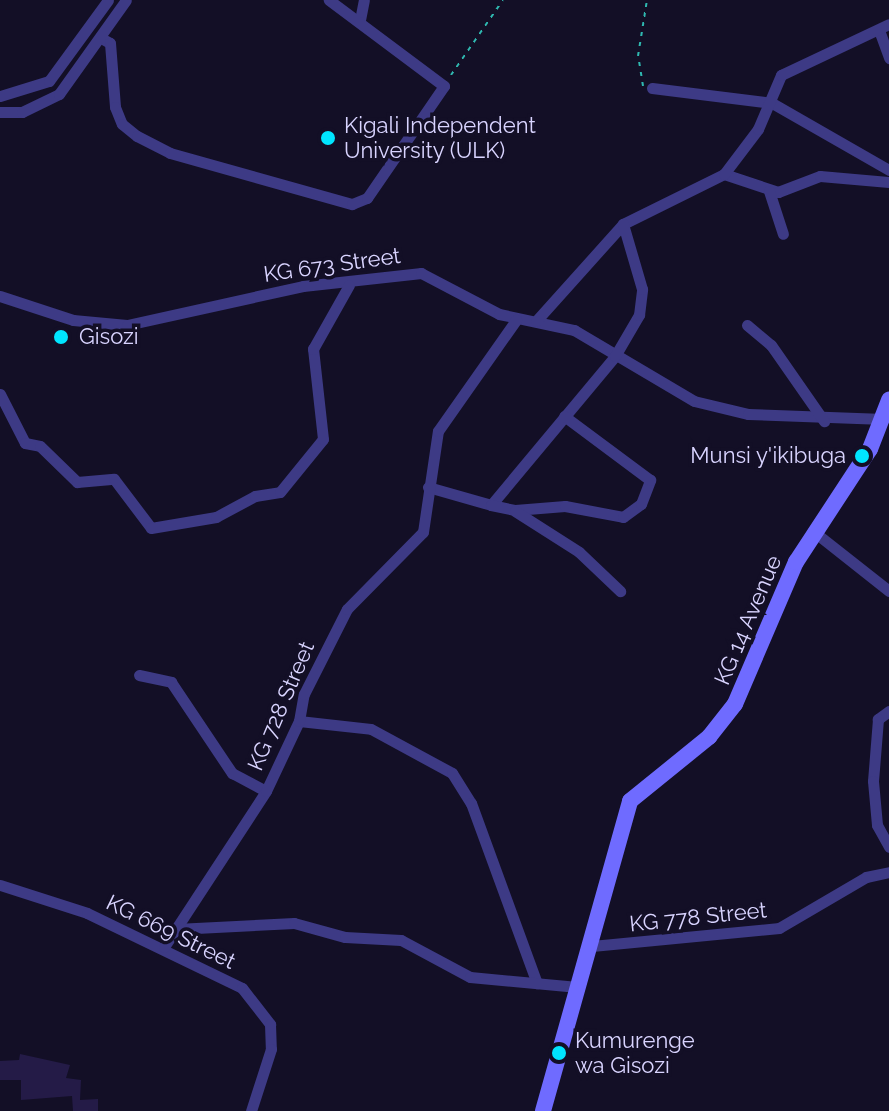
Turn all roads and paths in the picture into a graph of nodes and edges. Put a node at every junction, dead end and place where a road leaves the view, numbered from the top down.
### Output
1 (108, 0) edge
2 (126, 0) edge
3 (329, 0) edge
4 (364, 0) edge
5 (503, 0) edge
6 (647, 0) edge
7 (360, 20) junction
8 (884, 27) edge
9 (101, 38) junction
10 (889, 58) edge
11 (444, 86) junction
12 (652, 88) joint
13 (0, 96) edge
14 (772, 103) junction
15 (0, 112) edge
16 (889, 170) edge
17 (724, 174) junction
18 (889, 182) edge
19 (769, 191) junction
20 (623, 224) junction
21 (783, 234) dead end
22 (349, 285) junction
23 (0, 296) edge
24 (516, 320) junction
25 (536, 321) junction
26 (747, 325) dead end
27 (615, 356) junction
28 (0, 394) edge
29 (889, 400) edge
30 (564, 416) junction
31 (884, 419) junction
32 (824, 421) junction
33 (428, 487) junction
34 (491, 505) junction
35 (515, 510) junction
36 (813, 531) junction
37 (620, 591) dead end
38 (889, 591) edge
39 (139, 675) dead end
40 (889, 711) edge
41 (299, 721) junction
42 (266, 791) junction
43 (889, 847) edge
44 (889, 872) edge
45 (0, 885) edge
46 (176, 929) junction
47 (592, 946) junction
48 (164, 947) junction
49 (537, 983) junction
50 (578, 987) junction
51 (251, 1111) edge
52 (543, 1111) edge

1 - 13 street
2 - 9 street
3 - 7 street
4 - 7 street
5 - 11 path
6 - 12 path
7 - 11 street
8 - 10 street
8 - 14 street
9 - 11 street
9 - 15 street
12 - 14 street
14 - 16 street
14 - 17 street
17 - 19 street
17 - 20 street
18 - 19 street
19 - 21 street
20 - 25 street
20 - 27 street
22 - 23 street, KG 673 Street
22 - 24 street, KG 673 Street
22 - 28 street
24 - 25 street, KG 673 Street
24 - 33 street, KG 728 Street
25 - 27 street, KG 673 Street
26 - 32 street
27 - 30 street
27 - 32 street, KG 673 Street
29 - 31 main road, KG 14 Avenue
30 - 34 street
30 - 35 street
31 - 32 street, KG 673 Street
31 - 36 main road, KG 14 Avenue
33 - 34 street
33 - 41 street, KG 728 Street
34 - 35 street
35 - 37 street
36 - 38 street
36 - 47 main road, KG 14 Avenue
39 - 42 street
40 - 43 street
41 - 42 street, KG 728 Street
41 - 49 street
42 - 46 street, KG 728 Street
44 - 47 street, KG 778 Street
45 - 48 street, KG 669 Street
46 - 48 street, KG 728 Street
46 - 49 street
47 - 50 main road, KG 14 Avenue
48 - 51 street, KG 669 Street
49 - 50 street
50 - 52 main road, KG 14 Avenue

